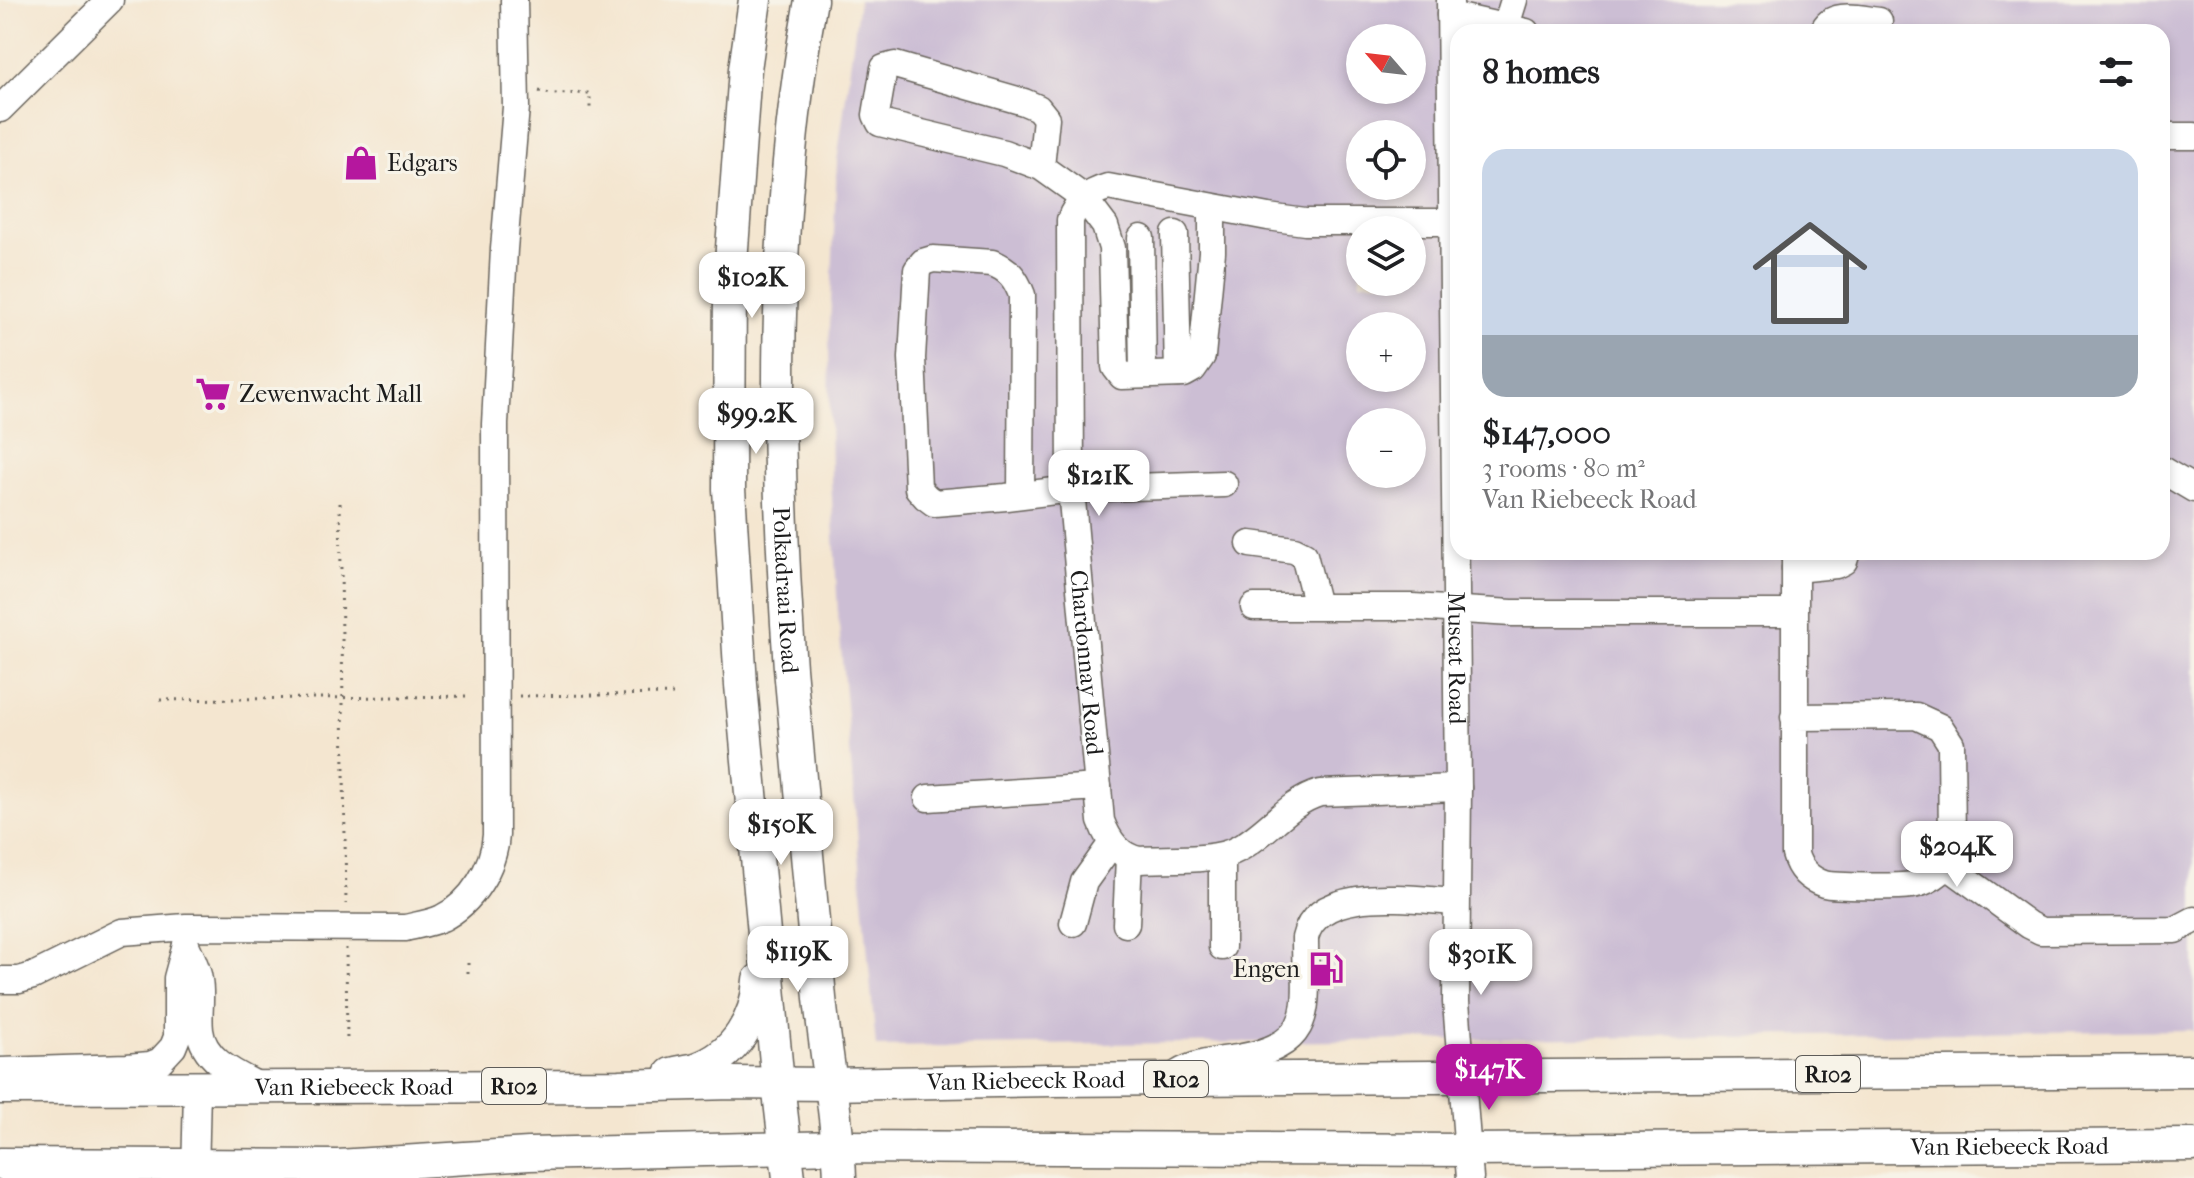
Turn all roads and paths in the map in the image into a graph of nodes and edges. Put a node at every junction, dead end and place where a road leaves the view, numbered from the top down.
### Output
1 (110, 0) edge
2 (514, 0) edge
3 (755, 0) edge
4 (814, 0) edge
5 (1514, 0) edge
6 (1450, 7) edge
7 (1879, 21) dead end
8 (1501, 24) edge
9 (1516, 24) edge
10 (1826, 24) edge
11 (534, 88) dead end
12 (590, 108) dead end
13 (0, 109) edge
14 (2170, 136) edge
15 (2194, 136) edge
16 (1041, 167) junction
17 (1083, 197) junction
18 (1212, 207) junction
19 (1450, 222) edge
20 (1175, 234) dead end
21 (1141, 238) dead end
22 (1178, 374) junction
23 (1143, 375) junction
24 (2170, 475) edge
25 (1224, 484) dead end
26 (1071, 489) junction
27 (2194, 489) edge
28 (1021, 495) junction
29 (340, 503) dead end
30 (1250, 544) dead end
31 (1457, 560) edge
32 (1844, 560) edge
33 (1795, 561) edge
34 (1317, 606) junction
35 (1254, 607) dead end
36 (1456, 609) junction
37 (1794, 613) junction
38 (675, 694) dead end
39 (496, 696) junction
40 (343, 698) junction
41 (160, 700) dead end
42 (1794, 717) junction
43 (1098, 787) junction
44 (1458, 788) junction
45 (928, 798) dead end
46 (1121, 850) junction
47 (1222, 856) junction
48 (1945, 864) junction
49 (1456, 902) junction
50 (762, 909) junction
51 (2194, 920) edge
52 (1073, 923) dead end
53 (1126, 924) dead end
54 (346, 927) junction
55 (1222, 947) dead end
56 (468, 963) dead end
57 (468, 978) dead end
58 (0, 980) edge
59 (347, 1044) dead end
60 (0, 1071) edge
61 (2194, 1071) edge
62 (1461, 1078) junction
63 (1167, 1079) junction
64 (778, 1084) junction
65 (829, 1084) junction
66 (619, 1086) junction
67 (261, 1087) junction
68 (0, 1088) edge
69 (197, 1088) junction
70 (2194, 1145) edge
71 (840, 1162) edge
72 (787, 1163) edge
73 (0, 1164) edge
74 (1469, 1164) edge
75 (195, 1171) edge

1 - 13 street
2 - 39 street
3 - 50 main road
4 - 65 main road, Polkadraai Road
5 - 9 street
6 - 8 street
7 - 10 street
11 - 12 path
14 - 15 street
16 - 16 street
16 - 17 street
17 - 18 street
17 - 23 street
17 - 26 street, Chardonnay Road
18 - 19 street
18 - 22 street
20 - 22 street
21 - 23 street
22 - 23 street
24 - 27 street
25 - 26 street
26 - 28 street
26 - 43 street, Chardonnay Road
28 - 28 street
29 - 40 path
30 - 34 street
31 - 36 street, Muscat Road
32 - 33 street
33 - 37 street
34 - 35 street
34 - 36 street
36 - 37 street
36 - 44 street, Muscat Road
37 - 42 street
38 - 39 path
39 - 40 path
39 - 54 street
40 - 41 path
40 - 54 path
42 - 48 street
42 - 48 street
43 - 45 street
43 - 46 street, Chardonnay Road
44 - 47 street
44 - 49 street, Muscat Road
46 - 47 street
46 - 52 street
46 - 53 street
47 - 55 street
48 - 51 street
49 - 62 street, Muscat Road
49 - 63 street
50 - 64 main road
50 - 66 main road
54 - 58 street
54 - 59 path
56 - 57 path
60 - 67 street
61 - 62 main road, Van Riebeeck Road / R102
62 - 63 main road, Van Riebeeck Road / R102
62 - 74 street, Muscat Road
63 - 65 main road, Van Riebeeck Road / R102
64 - 65 main road, Van Riebeeck Road / R102
64 - 66 main road, Van Riebeeck Road / R102
64 - 72 main road
65 - 71 main road, Polkadraai Road
66 - 67 main road, Van Riebeeck Road / R102
67 - 69 main road, Van Riebeeck Road / R102
68 - 69 main road, Van Riebeeck Road / R102
69 - 75 street
70 - 74 main road, Van Riebeeck Road
71 - 72 main road, Van Riebeeck Road
71 - 74 main road, Van Riebeeck Road
72 - 75 main road, Van Riebeeck Road
73 - 75 main road, Van Riebeeck Road

